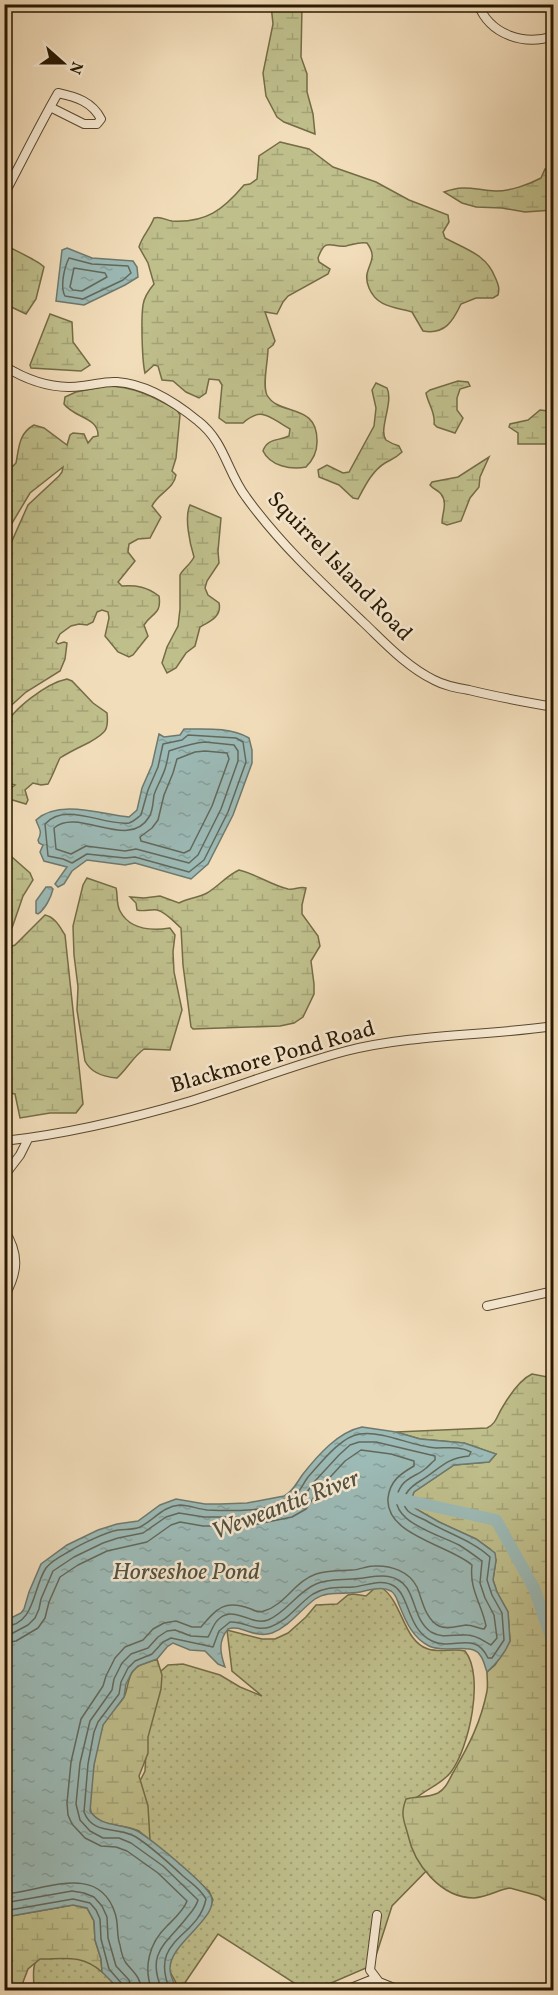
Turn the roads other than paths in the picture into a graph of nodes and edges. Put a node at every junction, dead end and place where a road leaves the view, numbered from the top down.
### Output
1 (478, 4) edge
2 (554, 36) edge
3 (50, 107) junction
4 (4, 195) edge
5 (4, 366) edge
6 (554, 707) edge
7 (554, 1026) edge
8 (28, 1138) junction
9 (4, 1141) edge
10 (4, 1176) edge
11 (4, 1230) edge
12 (554, 1291) edge
13 (4, 1297) edge
14 (487, 1306) dead end
15 (377, 1915) dead end
16 (376, 1978) junction
17 (346, 1990) edge
18 (399, 1990) edge

1 - 2 street
3 - 3 street
3 - 4 street
5 - 6 street, Squirrel Island Road
7 - 8 street, Blackmore Pond Road
8 - 9 street, Blackmore Pond Road
8 - 10 street
11 - 13 street
12 - 14 street
15 - 16 street
16 - 17 street
16 - 18 street

